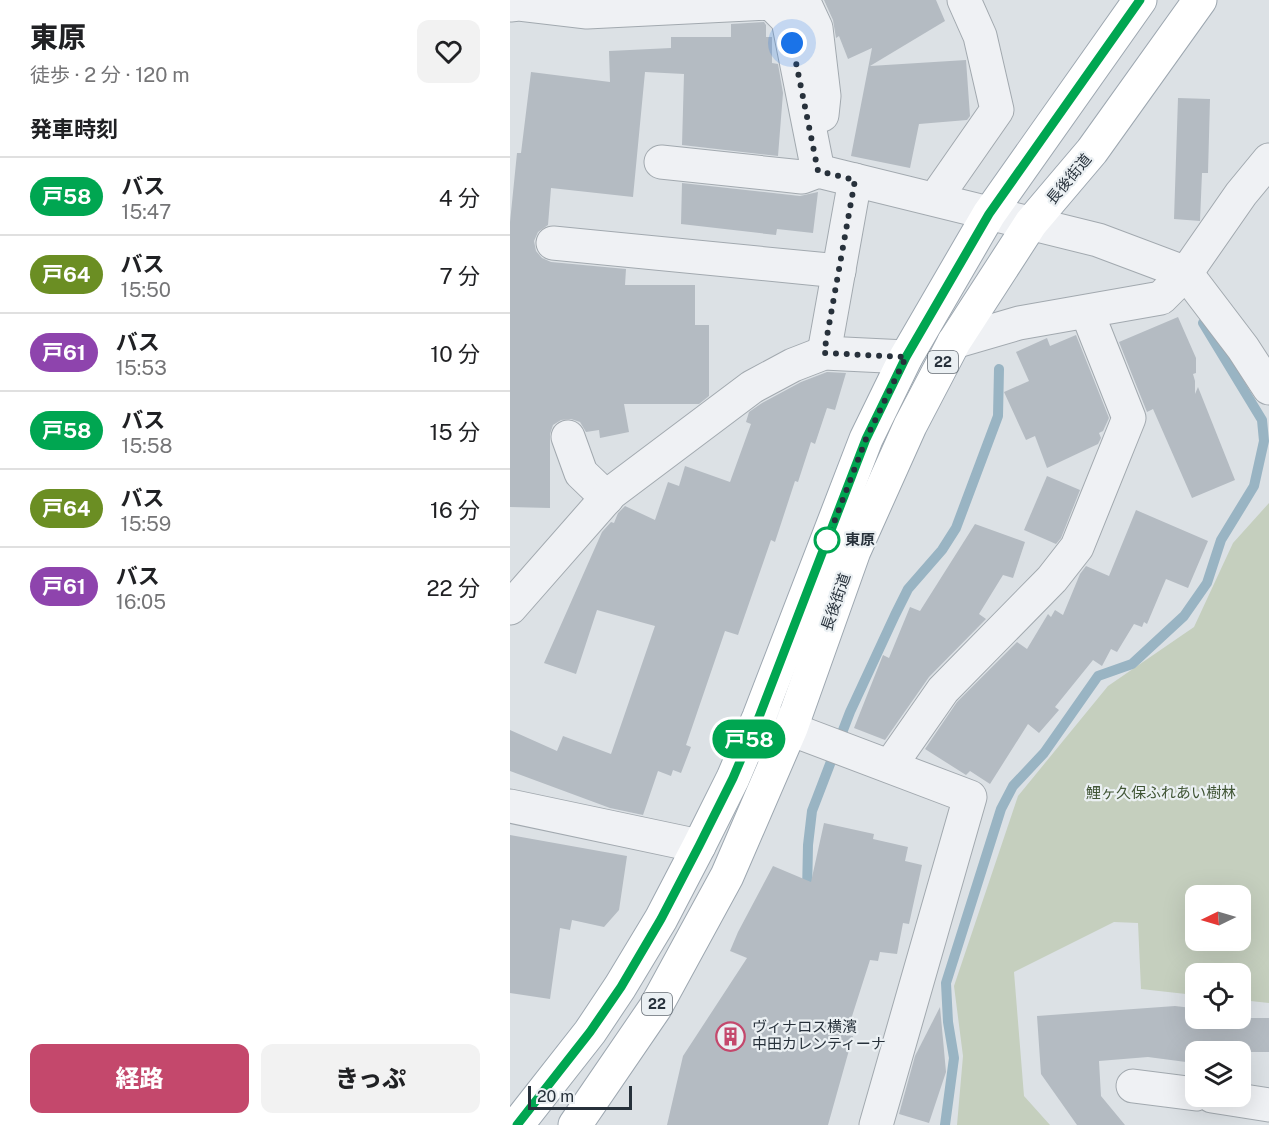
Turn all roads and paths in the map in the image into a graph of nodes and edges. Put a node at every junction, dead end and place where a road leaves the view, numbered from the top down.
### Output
1 (803, 0) edge
2 (963, 0) edge
3 (1140, 0) edge
4 (1200, 0) edge
5 (510, 5) edge
6 (622, 5) edge
7 (1269, 160) edge
8 (661, 162) dead end
9 (818, 171) junction
10 (855, 180) junction
11 (935, 199) junction
12 (989, 214) junction
13 (1031, 223) junction
14 (552, 243) dead end
15 (839, 271) junction
16 (1186, 273) junction
17 (1087, 312) junction
18 (954, 342) junction
19 (1256, 344) edge
20 (824, 353) junction
21 (906, 357) junction
22 (1269, 388) edge
23 (568, 436) dead end
24 (607, 498) junction
25 (510, 608) edge
26 (759, 717) junction
27 (803, 732) junction
28 (890, 766) junction
29 (510, 806) edge
30 (699, 846) junction
31 (1133, 1086) dead end
32 (1185, 1093) edge
33 (1251, 1102) edge
34 (1269, 1105) edge
35 (517, 1125) edge
36 (575, 1125) edge
37 (876, 1125) edge

1 - 9 street
2 - 11 street
3 - 12 main road, 長後街道 / 22
4 - 13 main road, 長後街道 / 22
5 - 6 street
6 - 9 street
7 - 16 street
8 - 9 street
9 - 10 street
10 - 11 street
10 - 15 street
11 - 12 street
12 - 13 street
12 - 21 main road, 長後街道 / 22
13 - 16 street
13 - 18 main road, 長後街道 / 22
14 - 15 street
15 - 20 street
16 - 17 street
16 - 19 street
17 - 18 street
17 - 28 street
18 - 27 main road, 長後街道 / 22
19 - 22 street
20 - 21 street
20 - 24 street
21 - 26 main road, 長後街道 / 22
23 - 24 street
24 - 25 street
26 - 27 street
26 - 30 main road, 長後街道 / 22
27 - 28 street
27 - 36 main road, 長後街道 / 22
28 - 37 street
29 - 30 street
30 - 35 main road, 長後街道 / 22
31 - 32 street
33 - 34 street

